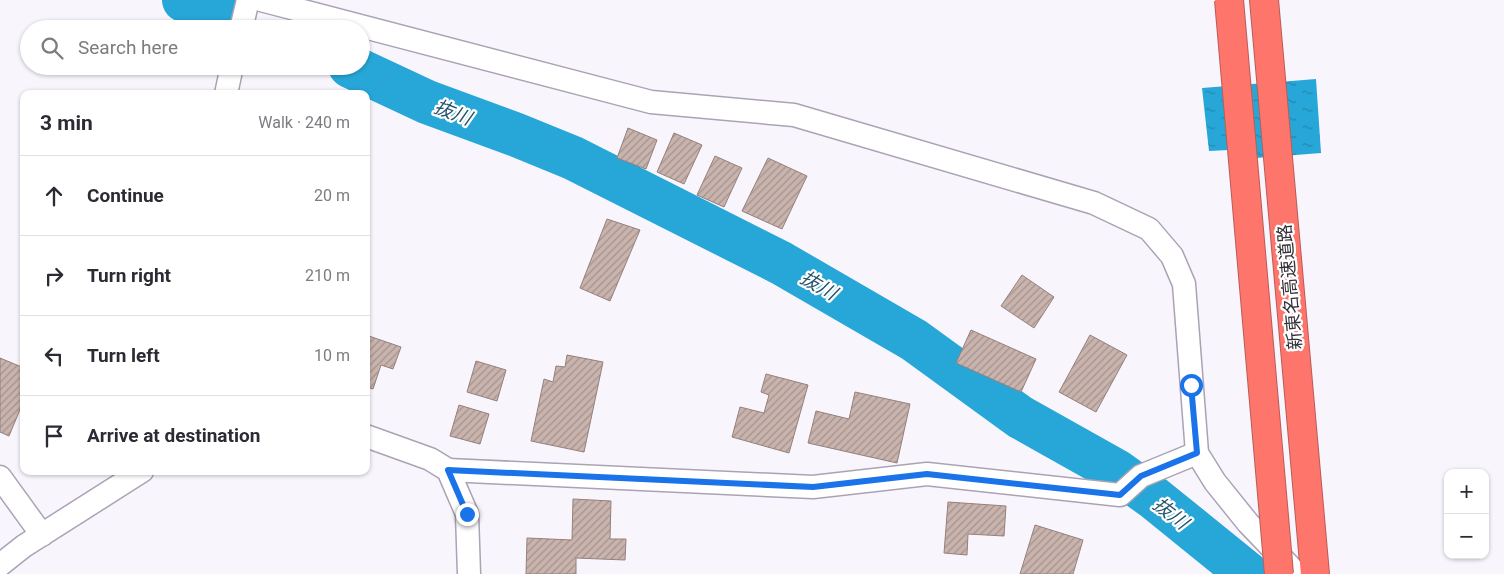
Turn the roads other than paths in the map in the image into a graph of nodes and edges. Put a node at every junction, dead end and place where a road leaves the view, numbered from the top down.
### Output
1 (248, 0) edge
2 (261, 0) edge
3 (1229, 0) edge
4 (1264, 0) edge
5 (243, 20) edge
6 (337, 20) edge
7 (370, 29) edge
8 (230, 75) edge
9 (227, 90) edge
10 (370, 437) edge
11 (1197, 453) junction
12 (448, 470) junction
13 (136, 475) edge
14 (0, 477) edge
15 (42, 535) junction
16 (0, 565) edge
17 (469, 574) edge
18 (1280, 574) edge
19 (1296, 574) edge
20 (1315, 574) edge

1 - 5 street
2 - 6 street
3 - 18 highway, 新東名高速道路, bridge
4 - 20 highway, 新東名高速道路
7 - 11 street
8 - 9 street
10 - 12 street
11 - 12 street
11 - 19 street
12 - 17 street
13 - 15 street
14 - 15 street
15 - 16 street

